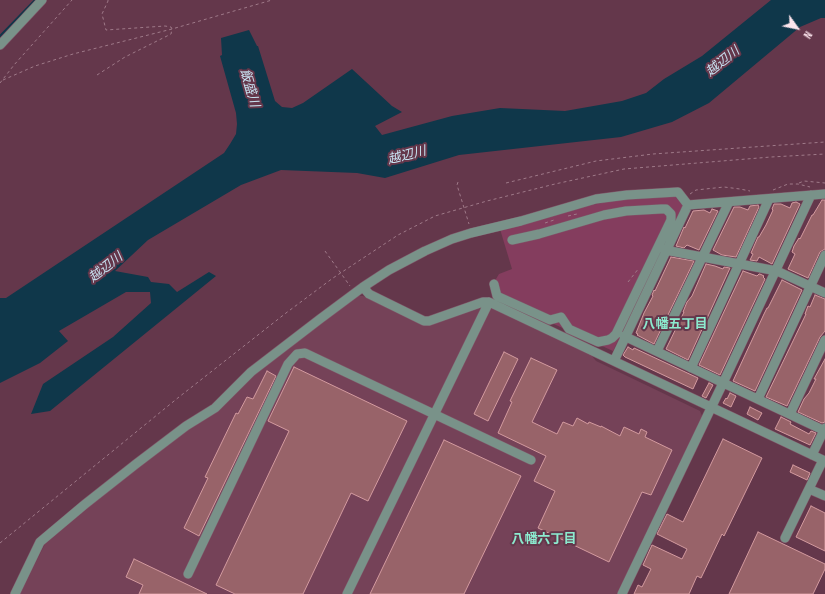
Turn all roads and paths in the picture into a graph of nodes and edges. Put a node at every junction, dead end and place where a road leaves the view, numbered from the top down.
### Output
1 (42, 0) edge
2 (72, 0) edge
3 (108, 0) edge
4 (272, 0) edge
5 (172, 30) junction
6 (0, 45) edge
7 (97, 75) dead end
8 (3, 80) junction
9 (0, 83) edge
10 (825, 142) edge
11 (825, 154) edge
12 (458, 182) dead end
13 (506, 183) dead end
14 (825, 183) edge
15 (798, 184) junction
16 (751, 192) dead end
17 (818, 194) edge
18 (768, 195) junction
19 (729, 202) junction
20 (687, 203) junction
21 (464, 208) junction
22 (470, 227) dead end
23 (670, 232) junction
24 (512, 240) dead end
25 (665, 250) junction
26 (325, 251) dead end
27 (825, 255) edge
28 (703, 257) junction
29 (740, 263) junction
30 (776, 271) junction
31 (340, 272) junction
32 (494, 284) dead end
33 (363, 287) junction
34 (810, 287) junction
35 (351, 288) dead end
36 (825, 294) edge
37 (493, 300) junction
38 (624, 336) junction
39 (825, 340) edge
40 (657, 351) junction
41 (614, 361) junction
42 (691, 368) junction
43 (723, 383) junction
44 (758, 399) junction
45 (711, 408) junction
46 (434, 414) junction
47 (790, 414) junction
48 (825, 430) edge
49 (812, 455) junction
50 (531, 460) dead end
51 (824, 460) edge
52 (809, 489) junction
53 (825, 496) edge
54 (785, 538) dead end
55 (0, 543) edge
56 (188, 574) dead end
57 (15, 594) edge
58 (347, 594) edge
59 (622, 594) edge

1 - 6 street
2 - 8 path
3 - 5 path
4 - 5 path
5 - 7 path
5 - 8 path
8 - 9 path
10 - 13 path
11 - 21 path
12 - 21 path
14 - 15 path
15 - 17 path
15 - 18 path
16 - 20 path
17 - 18 street
17 - 30 street
18 - 19 street
18 - 29 street
19 - 20 street
19 - 28 street
20 - 23 street
20 - 33 street
21 - 22 path
21 - 31 path
23 - 24 street
23 - 25 street
23 - 37 street
25 - 28 street
25 - 38 street
26 - 31 path
27 - 34 street
28 - 29 street
28 - 40 street
29 - 30 street
29 - 42 street
30 - 34 street
30 - 43 street
31 - 35 path
31 - 55 path
32 - 37 street
33 - 37 street
33 - 57 street
34 - 36 street
34 - 44 street
37 - 41 street
37 - 46 street
38 - 40 street
38 - 41 street
39 - 47 street
40 - 42 street
41 - 45 street
42 - 43 street
43 - 44 street
43 - 45 street
44 - 47 street
45 - 49 street
45 - 59 street
46 - 50 street
46 - 56 street
46 - 58 street
47 - 48 street
48 - 49 street
49 - 51 street
51 - 52 street
52 - 53 street
52 - 54 street

